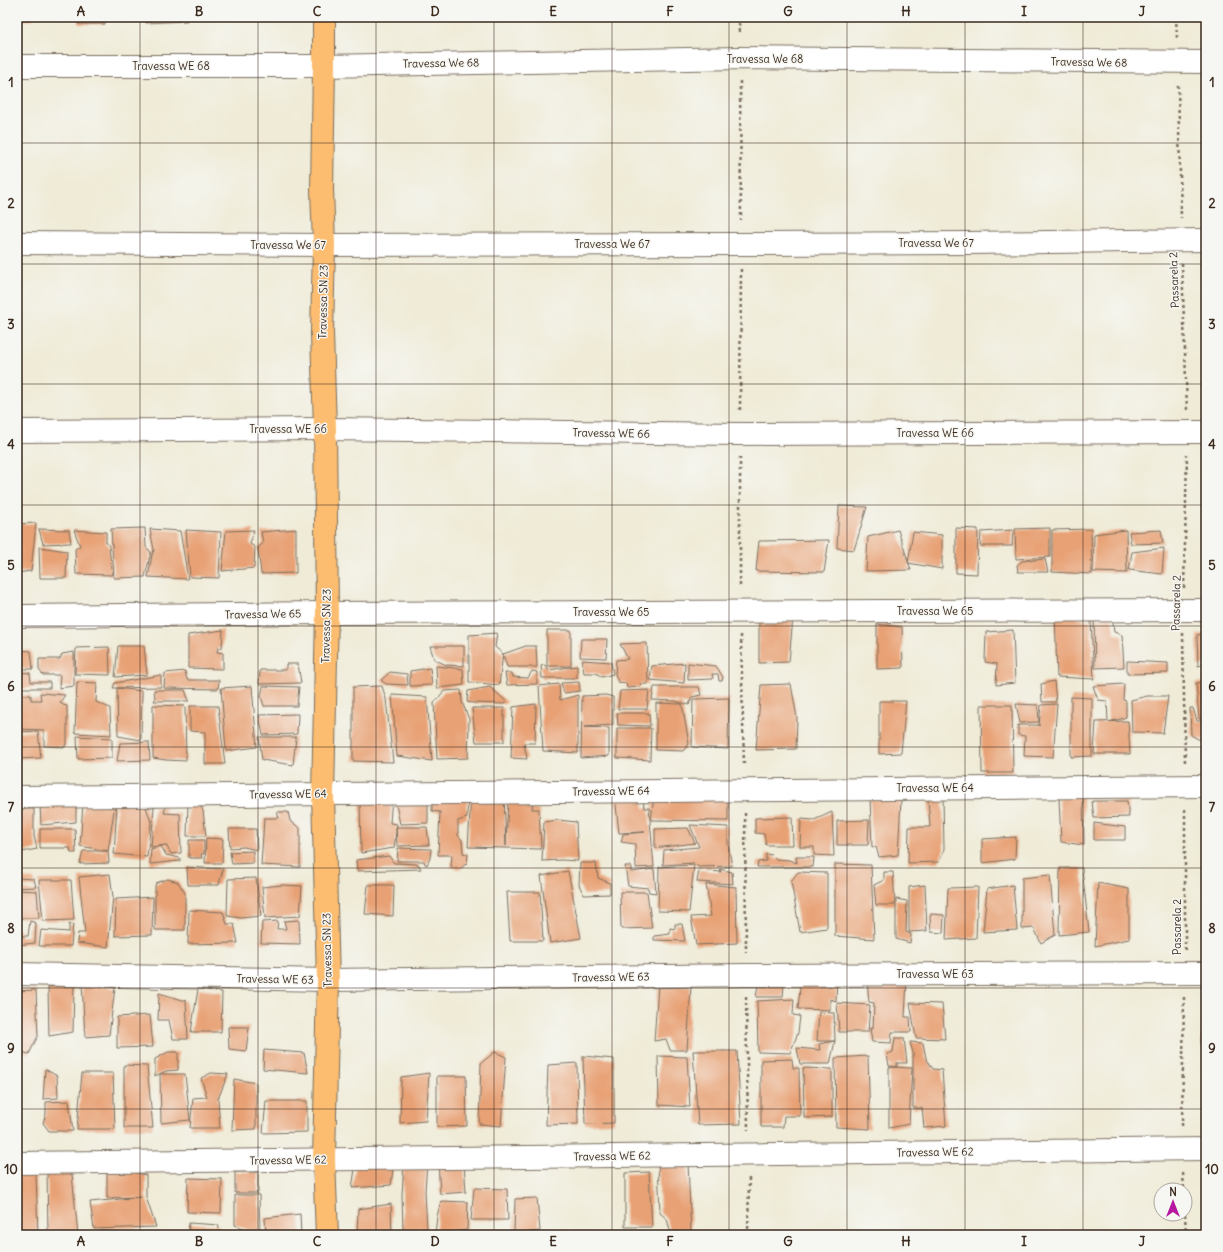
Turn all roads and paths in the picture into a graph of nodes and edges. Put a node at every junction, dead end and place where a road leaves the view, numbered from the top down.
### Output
1 (324, 17) edge
2 (1176, 17) edge
3 (1206, 62) edge
4 (1177, 63) junction
5 (17, 66) edge
6 (324, 66) junction
7 (1181, 239) junction
8 (1206, 240) edge
9 (17, 243) edge
10 (324, 245) junction
11 (325, 429) junction
12 (17, 431) edge
13 (1197, 432) edge
14 (1183, 610) junction
15 (1206, 610) edge
16 (327, 613) junction
17 (17, 616) edge
18 (1196, 786) edge
19 (323, 794) junction
20 (17, 797) edge
21 (1195, 973) edge
22 (17, 974) edge
23 (328, 980) junction
24 (1182, 1149) junction
25 (1206, 1149) edge
26 (324, 1160) junction
27 (17, 1163) edge
28 (1184, 1182) edge
29 (1185, 1222) edge
30 (327, 1235) edge
31 (1186, 1235) edge

1 - 6 main road, Travessa SN 23
2 - 4 path, Passarela 2
3 - 4 street, Travessa We 68
4 - 6 street, Travessa We 68
4 - 7 path, Passarela 2
5 - 6 street, Travessa WE 68
6 - 10 main road, Travessa SN 23
7 - 8 street, Travessa We 67
7 - 10 street, Travessa We 67
7 - 13 path, Passarela 2
9 - 10 street, Travessa We 67
10 - 11 main road, Travessa SN 23
11 - 12 street, Travessa WE 66
11 - 13 street, Travessa WE 66
11 - 16 main road, Travessa SN 23
13 - 14 path, Passarela 2
14 - 15 street, Travessa We 65
14 - 16 street, Travessa We 65
14 - 18 path, Passarela 2
16 - 17 street, Travessa We 65
16 - 19 main road, Travessa SN 23
18 - 19 street, Travessa WE 64
18 - 21 path, Passarela 2
19 - 20 street, Travessa WE 64
19 - 23 main road, Travessa SN 23
21 - 23 street, Travessa WE 63
21 - 24 path, Passarela 2
22 - 23 street, Travessa WE 63
23 - 26 main road, Travessa SN 23
24 - 25 street, Travessa WE 62
24 - 26 street, Travessa WE 62
24 - 28 path, Passarela 2
26 - 27 street, Travessa WE 62
26 - 30 main road, Travessa SN 23
29 - 31 path

